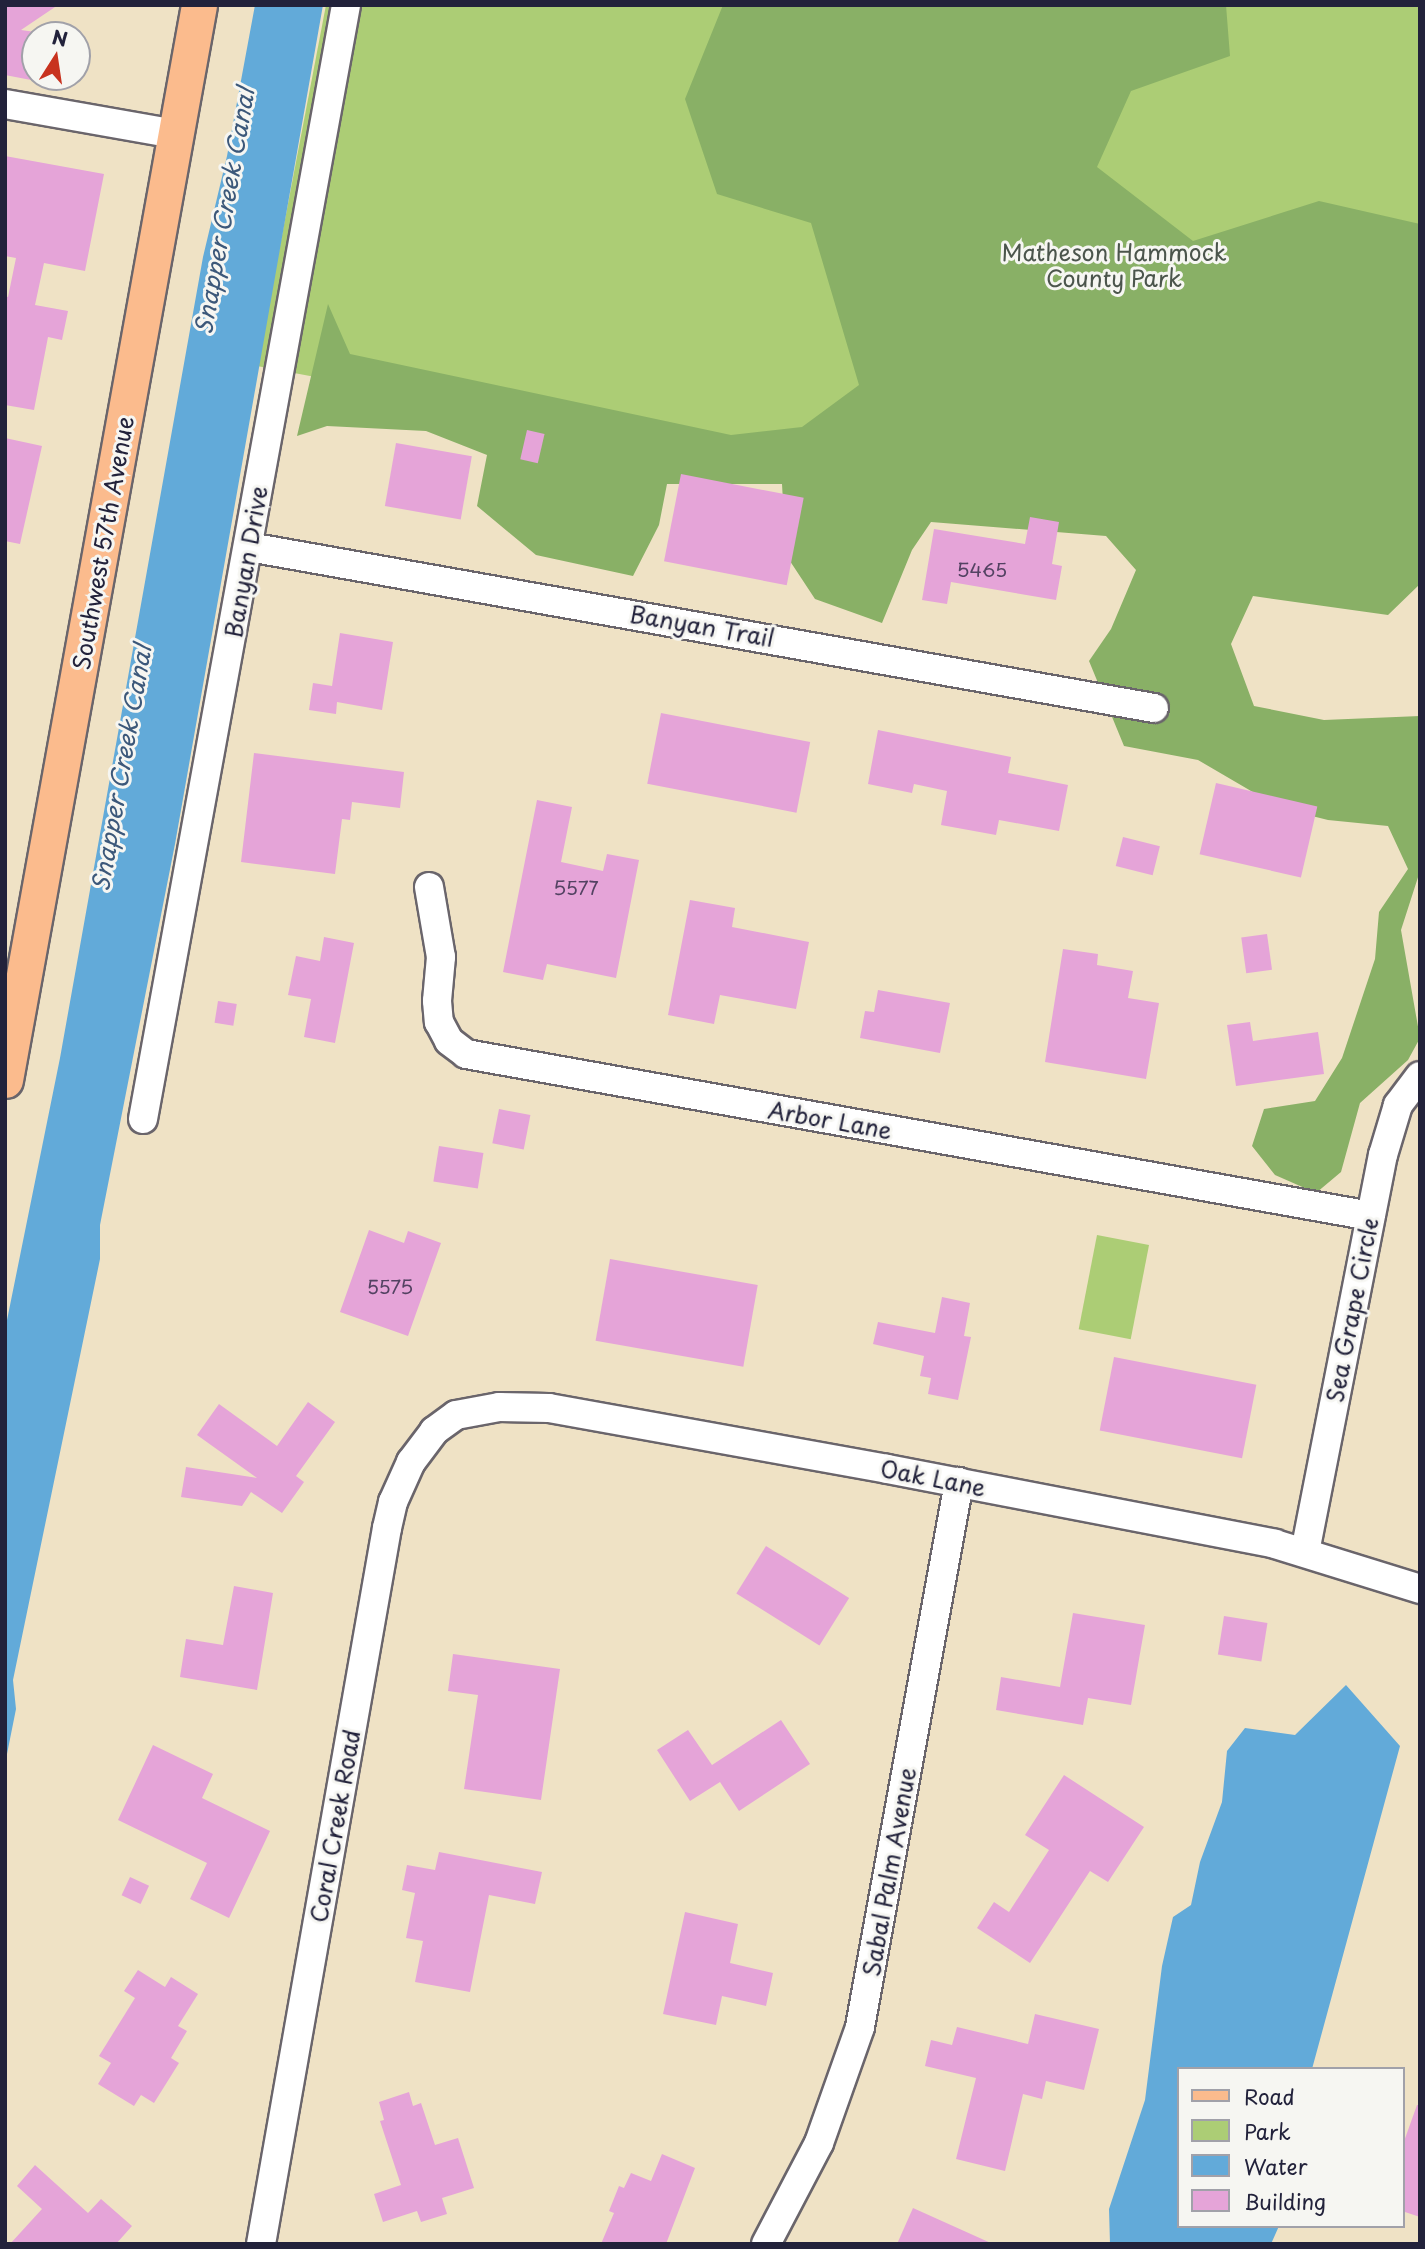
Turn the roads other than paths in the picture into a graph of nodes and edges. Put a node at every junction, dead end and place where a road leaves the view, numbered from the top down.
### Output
1 (199, 5) edge
2 (346, 5) edge
3 (5, 104) edge
4 (176, 134) junction
5 (249, 547) junction
6 (1154, 708) dead end
7 (429, 887) dead end
8 (16, 961) edge
9 (1420, 1076) edge
10 (5, 1080) edge
11 (143, 1119) dead end
12 (1371, 1216) junction
13 (443, 1423) joint
14 (959, 1482) junction
15 (1305, 1552) junction
16 (1420, 1589) edge
17 (261, 2244) edge
18 (766, 2244) edge

1 - 4 main road, Southwest 57th Avenue
2 - 5 street, Banyan Drive
3 - 4 street
4 - 8 main road, Southwest 57th Avenue
5 - 6 street, Banyan Trail
5 - 11 street, Banyan Drive
7 - 12 street, Arbor Lane
8 - 10 main road, Southwest 57th Avenue
9 - 12 street, Sea Grape Circle
12 - 15 street, Sea Grape Circle
13 - 14 street, Oak Lane
13 - 17 street, Coral Creek Road
14 - 15 street, Oak Lane
14 - 18 street, Sabal Palm Avenue
15 - 16 street, Oak Lane

